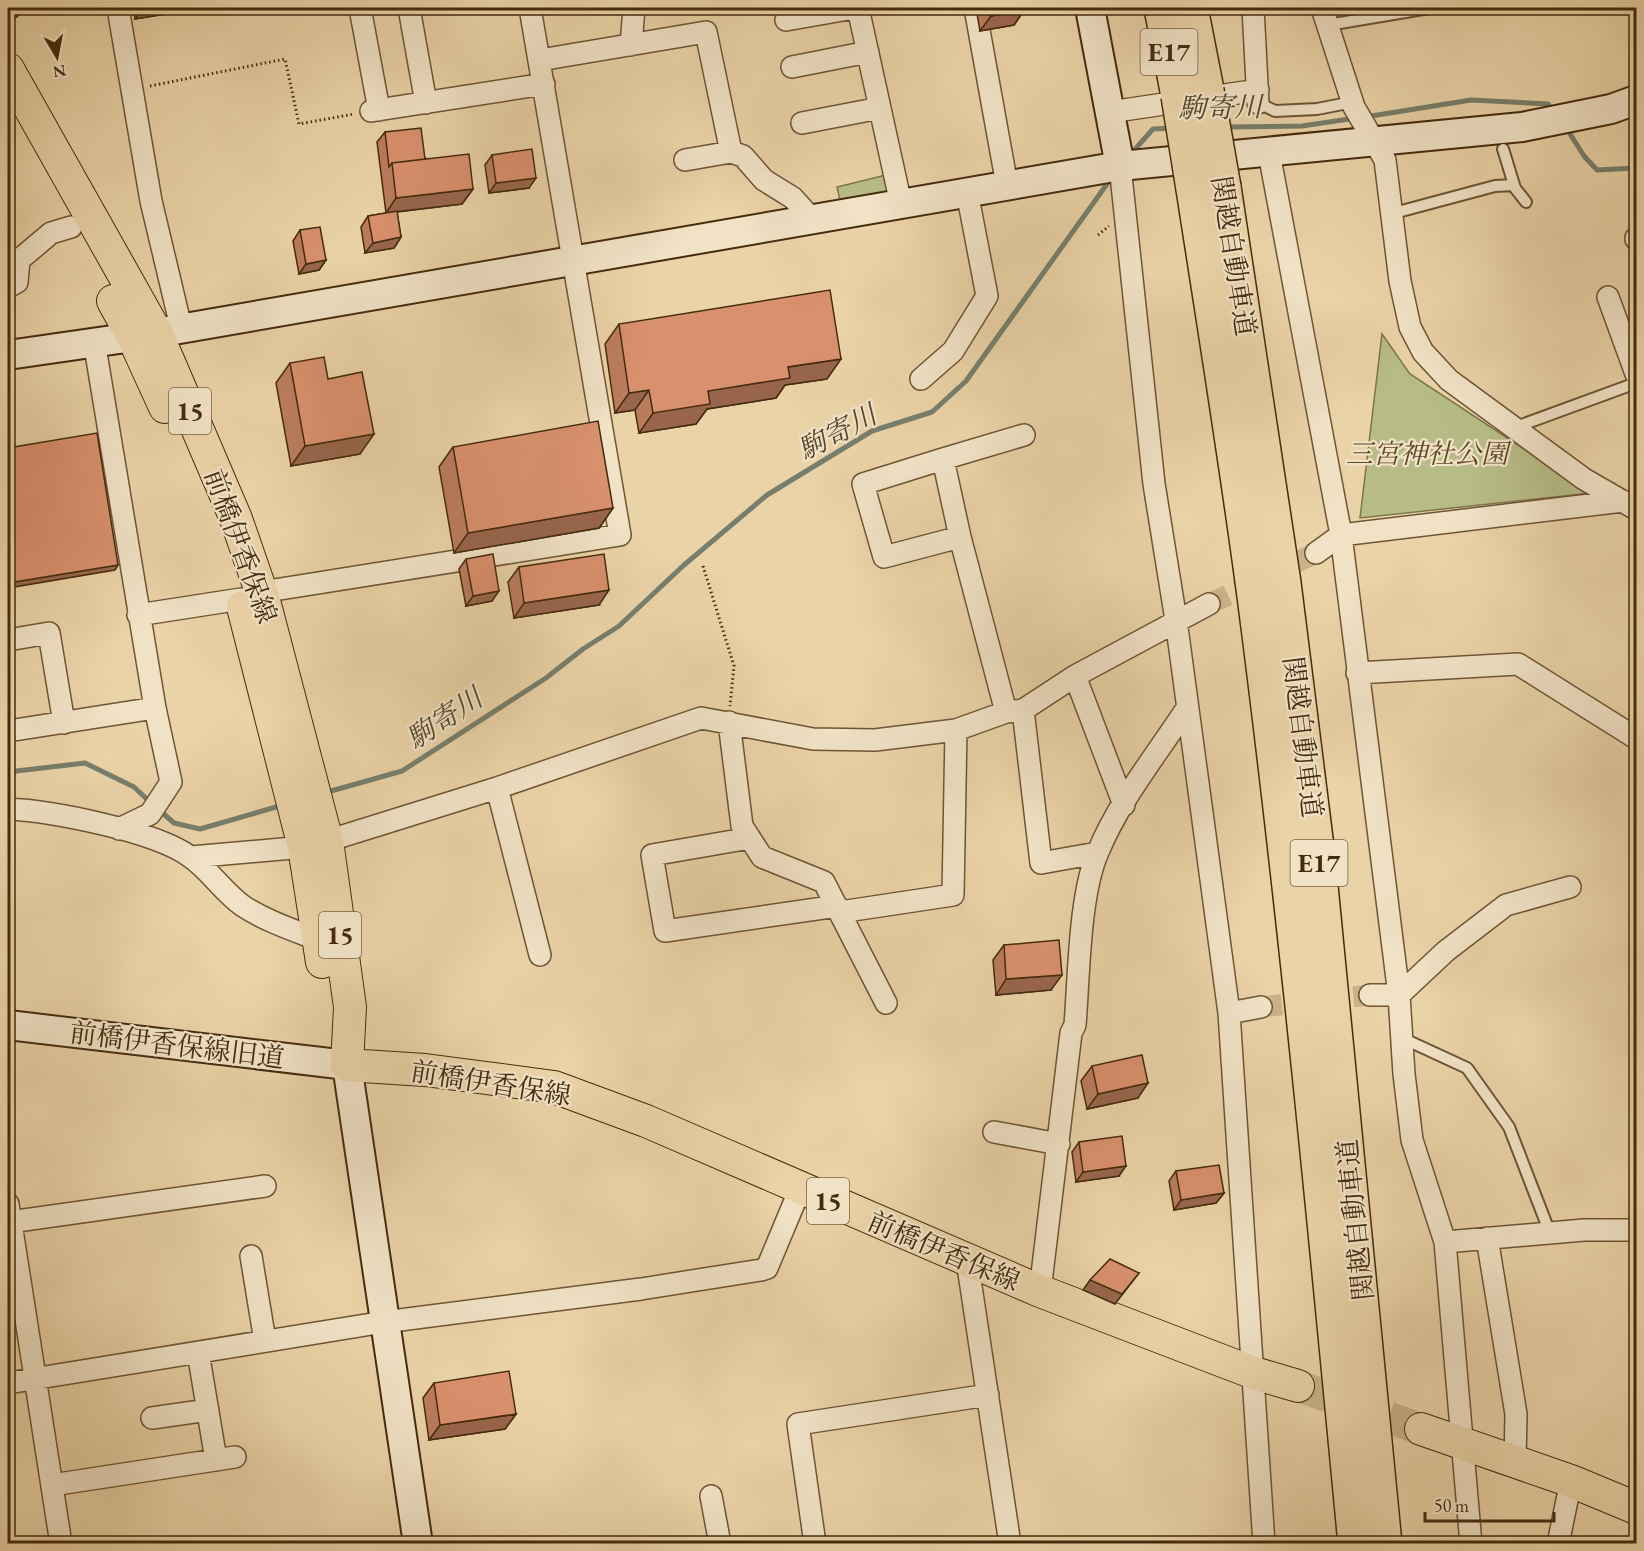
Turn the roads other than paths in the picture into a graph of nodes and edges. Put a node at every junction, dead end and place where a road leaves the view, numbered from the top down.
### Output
1 (118, 8) edge
2 (360, 8) edge
3 (409, 8) edge
4 (530, 8) edge
5 (634, 8) edge
6 (856, 8) edge
7 (975, 8) edge
8 (1090, 8) edge
9 (1161, 8) edge
10 (1191, 8) edge
11 (1253, 8) edge
12 (1429, 8) edge
13 (1325, 16) edge
14 (786, 20) dead end
15 (631, 45) junction
16 (868, 52) junction
17 (540, 60) junction
18 (792, 67) dead end
19 (8, 69) edge
20 (544, 84) junction
21 (1192, 93) junction
22 (1258, 96) junction
23 (1636, 100) edge
24 (426, 103) junction
25 (1354, 104) junction
26 (880, 108) junction
27 (1110, 112) junction
28 (8, 114) edge
29 (802, 123) dead end
30 (1371, 137) junction
31 (1503, 149) dead end
32 (731, 152) junction
33 (1269, 153) junction
34 (685, 160) dead end
35 (1120, 166) junction
36 (1007, 185) junction
37 (1514, 185) junction
38 (1208, 188) junction
39 (967, 192) junction
40 (1526, 202) dead end
41 (901, 204) junction
42 (1394, 213) junction
43 (812, 219) junction
44 (72, 227) junction
45 (572, 260) junction
46 (8, 287) edge
47 (1608, 297) dead end
48 (157, 332) junction
49 (94, 341) junction
50 (8, 356) edge
51 (1636, 374) edge
52 (921, 378) dead end
53 (1636, 383) edge
54 (1516, 427) junction
55 (1024, 435) dead end
56 (943, 459) junction
57 (1630, 505) edge
58 (1341, 535) junction
59 (960, 537) junction
60 (1316, 553) tunnel mouth
61 (274, 590) dead end
62 (241, 600) junction
63 (1209, 604) tunnel mouth
64 (138, 615) junction
65 (1176, 620) junction
66 (8, 640) edge
67 (1357, 673) junction
68 (1075, 676) junction
69 (155, 708) junction
70 (1187, 708) junction
71 (1014, 711) junction
72 (729, 722) junction
73 (64, 723) junction
74 (956, 730) junction
75 (8, 731) edge
76 (1636, 738) edge
77 (498, 788) junction
78 (303, 796) junction
79 (1124, 805) junction
80 (8, 809) edge
81 (119, 830) junction
82 (750, 838) junction
83 (315, 844) junction
84 (1097, 853) junction
85 (191, 857) junction
86 (1570, 886) dead end
87 (838, 909) junction
88 (319, 940) junction
89 (540, 955) dead end
90 (1370, 995) tunnel mouth
91 (1399, 995) junction
92 (886, 1003) dead end
93 (1261, 1007) tunnel mouth
94 (1229, 1013) junction
95 (8, 1025) edge
96 (1402, 1038) junction
97 (347, 1065) junction
98 (994, 1132) dead end
99 (1059, 1144) junction
100 (265, 1186) dead end
101 (800, 1189) junction
102 (9, 1214) edge
103 (1636, 1230) edge
104 (1550, 1233) junction
105 (1488, 1238) junction
106 (1445, 1242) junction
107 (251, 1256) dead end
108 (967, 1260) junction
109 (1040, 1291) junction
110 (384, 1322) junction
111 (265, 1341) junction
112 (198, 1352) junction
113 (1254, 1373) junction
114 (36, 1378) junction
115 (8, 1383) edge
116 (1298, 1386) tunnel mouth
117 (987, 1395) junction
118 (208, 1410) junction
119 (152, 1418) dead end
120 (1421, 1429) tunnel mouth
121 (1462, 1443) junction
122 (1515, 1461) junction
123 (1571, 1481) junction
124 (52, 1485) junction
125 (711, 1496) dead end
126 (1636, 1508) edge
127 (61, 1544) edge
128 (418, 1544) edge
129 (720, 1544) edge
130 (815, 1544) edge
131 (1010, 1544) edge
132 (1264, 1544) edge
133 (1355, 1544) edge
134 (1385, 1544) edge
135 (1471, 1544) edge
136 (1558, 1544) edge

1 - 48 street
2 - 24 street
3 - 24 street
4 - 17 street
5 - 15 street
6 - 14 street
6 - 16 street
7 - 36 street
8 - 27 street
9 - 21 highway, 関越自動車道 / E17
10 - 21 highway, 関越自動車道 / E17
11 - 22 street
12 - 13 lane
13 - 25 street
15 - 17 street
15 - 32 street
16 - 18 street
16 - 26 street
17 - 20 street
19 - 48 main road, 前橋伊香保線 / 15
20 - 24 street
20 - 45 street
21 - 38 highway, 関越自動車道 / E17, bridge
22 - 25 lane
22 - 27 street
23 - 30 street
25 - 30 street
26 - 29 street
26 - 41 street
27 - 35 street
28 - 44 main road, 前橋伊香保線 / 15
30 - 33 street
30 - 42 street
31 - 37 lane
32 - 34 street
32 - 43 street
33 - 35 street
33 - 58 street
35 - 36 street
35 - 65 street
36 - 39 street
37 - 40 lane
37 - 42 lane
38 - 133 highway, 関越自動車道 / E17
38 - 134 highway, 関越自動車道 / E17
39 - 41 street
39 - 52 street
41 - 43 street
42 - 54 street
43 - 45 street
44 - 46 street
44 - 48 main road, 前橋伊香保線 / 15
45 - 48 street
45 - 61 street
47 - 51 street
48 - 49 street
48 - 62 main road, 前橋伊香保線 / 15
48 - 78 main road, 前橋伊香保線 / 15
49 - 50 street
49 - 64 street
53 - 54 lane
54 - 57 street
55 - 56 street
56 - 59 street
56 - 59 street
57 - 58 street
58 - 60 street
58 - 67 street
59 - 71 street
62 - 64 street
62 - 78 main road, 前橋伊香保線 / 15
63 - 65 street
64 - 69 street
65 - 68 street
65 - 70 street
66 - 73 street
67 - 76 street
67 - 91 street
68 - 71 street
68 - 79 street
69 - 73 street
69 - 81 street
70 - 79 street
70 - 94 street
71 - 74 street
71 - 84 street
72 - 74 street
72 - 77 street
72 - 82 street
73 - 75 street
74 - 87 street
77 - 83 street
77 - 89 street
78 - 83 main road, 前橋伊香保線 / 15
79 - 84 street
80 - 81 street
81 - 85 street
82 - 87 street
82 - 87 street
83 - 85 street
83 - 88 main road, 前橋伊香保線 / 15
83 - 97 main road, 前橋伊香保線 / 15
84 - 99 street
85 - 88 street
86 - 91 street
87 - 92 street
88 - 97 main road, 前橋伊香保線 / 15
90 - 91 street
91 - 96 street
93 - 94 street
94 - 113 street
95 - 97 street, 前橋伊香保線旧道
96 - 104 lane
96 - 106 street
97 - 101 main road, 前橋伊香保線 / 15
97 - 110 street
98 - 99 street
99 - 109 street
100 - 102 street
101 - 108 main road, 前橋伊香保線 / 15
101 - 110 street
102 - 114 street
103 - 104 street
104 - 105 street
105 - 106 street
105 - 122 street
106 - 121 street
107 - 111 street
108 - 109 main road, 前橋伊香保線 / 15
108 - 117 street
109 - 113 main road, 前橋伊香保線 / 15
110 - 111 street
110 - 128 street
111 - 112 street
112 - 114 street
112 - 118 street
113 - 116 main road, 前橋伊香保線 / 15
113 - 132 street
114 - 115 street
114 - 124 street
117 - 130 street
117 - 131 street
118 - 119 street
118 - 124 street
120 - 121 main road
121 - 122 main road
121 - 135 street
122 - 123 main road
123 - 126 main road
123 - 136 street
124 - 127 street
125 - 129 street

